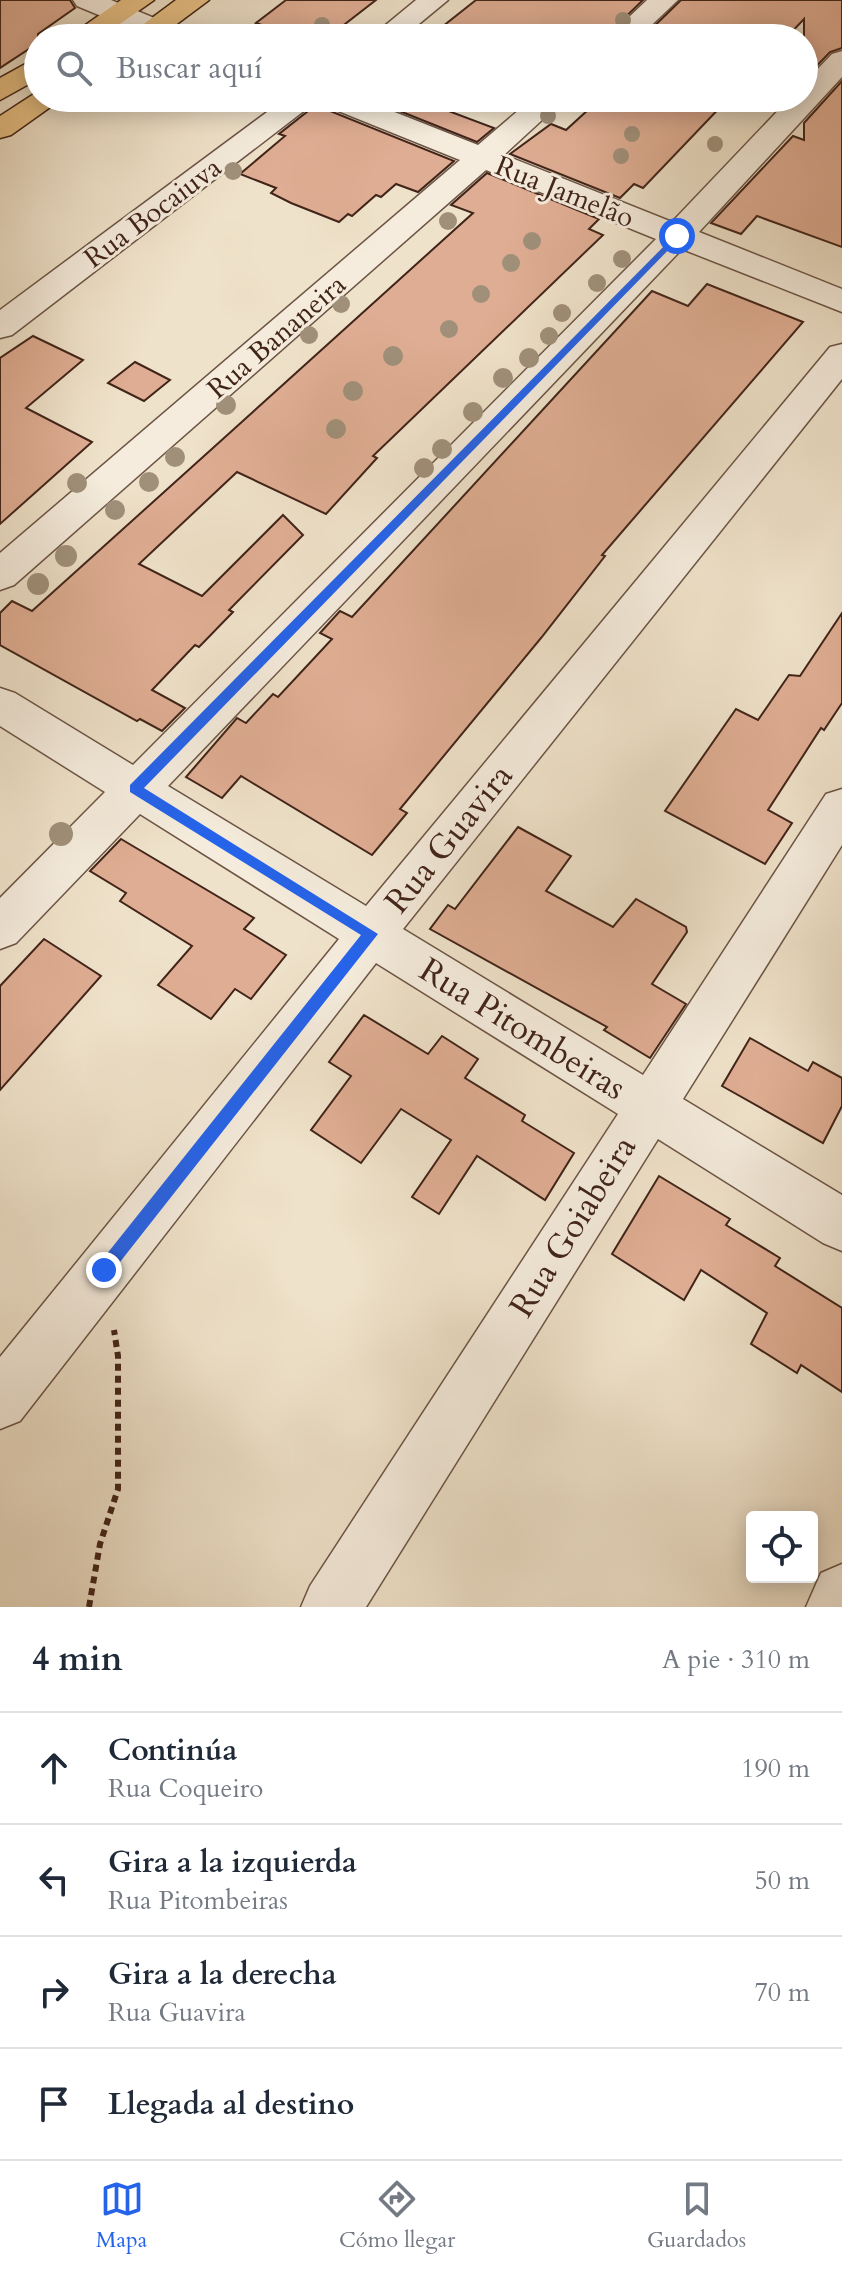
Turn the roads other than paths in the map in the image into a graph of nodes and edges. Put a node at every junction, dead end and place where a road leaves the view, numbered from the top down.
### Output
1 (87, 0) edge
2 (195, 0) edge
3 (434, 0) edge
4 (664, 0) edge
5 (130, 6) edge
6 (102, 24) edge
7 (147, 24) edge
8 (169, 24) edge
9 (402, 24) edge
10 (637, 24) edge
11 (842, 60) edge
12 (24, 75) edge
13 (818, 86) edge
14 (0, 91) edge
15 (26, 112) edge
16 (286, 112) edge
17 (367, 112) edge
18 (535, 112) edge
19 (793, 112) edge
20 (0, 129) edge
21 (483, 158) junction
22 (677, 236) junction
23 (842, 301) edge
24 (0, 327) edge
25 (842, 355) edge
26 (0, 575) edge
27 (0, 705) edge
28 (135, 789) junction
29 (842, 807) edge
30 (0, 929) edge
31 (371, 934) junction
32 (649, 1106) junction
33 (842, 1225) edge
34 (0, 1401) edge
35 (842, 1594) edge
36 (331, 1607) edge
37 (836, 1607) edge

1 - 5 street
2 - 8 main road
3 - 9 street
4 - 10 street
5 - 6 main road
5 - 7 street
11 - 13 street
12 - 14 main road
15 - 20 main road
16 - 24 street, Rua Bocaiuva
17 - 21 street, Rua Jamelão
18 - 21 street, Rua Bananeira
19 - 22 street
21 - 22 street, Rua Jamelão
21 - 26 street, Rua Bananeira
22 - 23 street, Rua Jamelão
22 - 28 street
25 - 31 street, Rua Guavira
27 - 28 street, Rua Pitombeiras
28 - 30 street
28 - 31 street, Rua Pitombeiras
29 - 32 street, Rua Goiabeira
31 - 32 street, Rua Pitombeiras
31 - 34 street, Rua Guavira
32 - 33 street, Rua Pitombeiras
32 - 36 street, Rua Goiabeira
35 - 37 street

